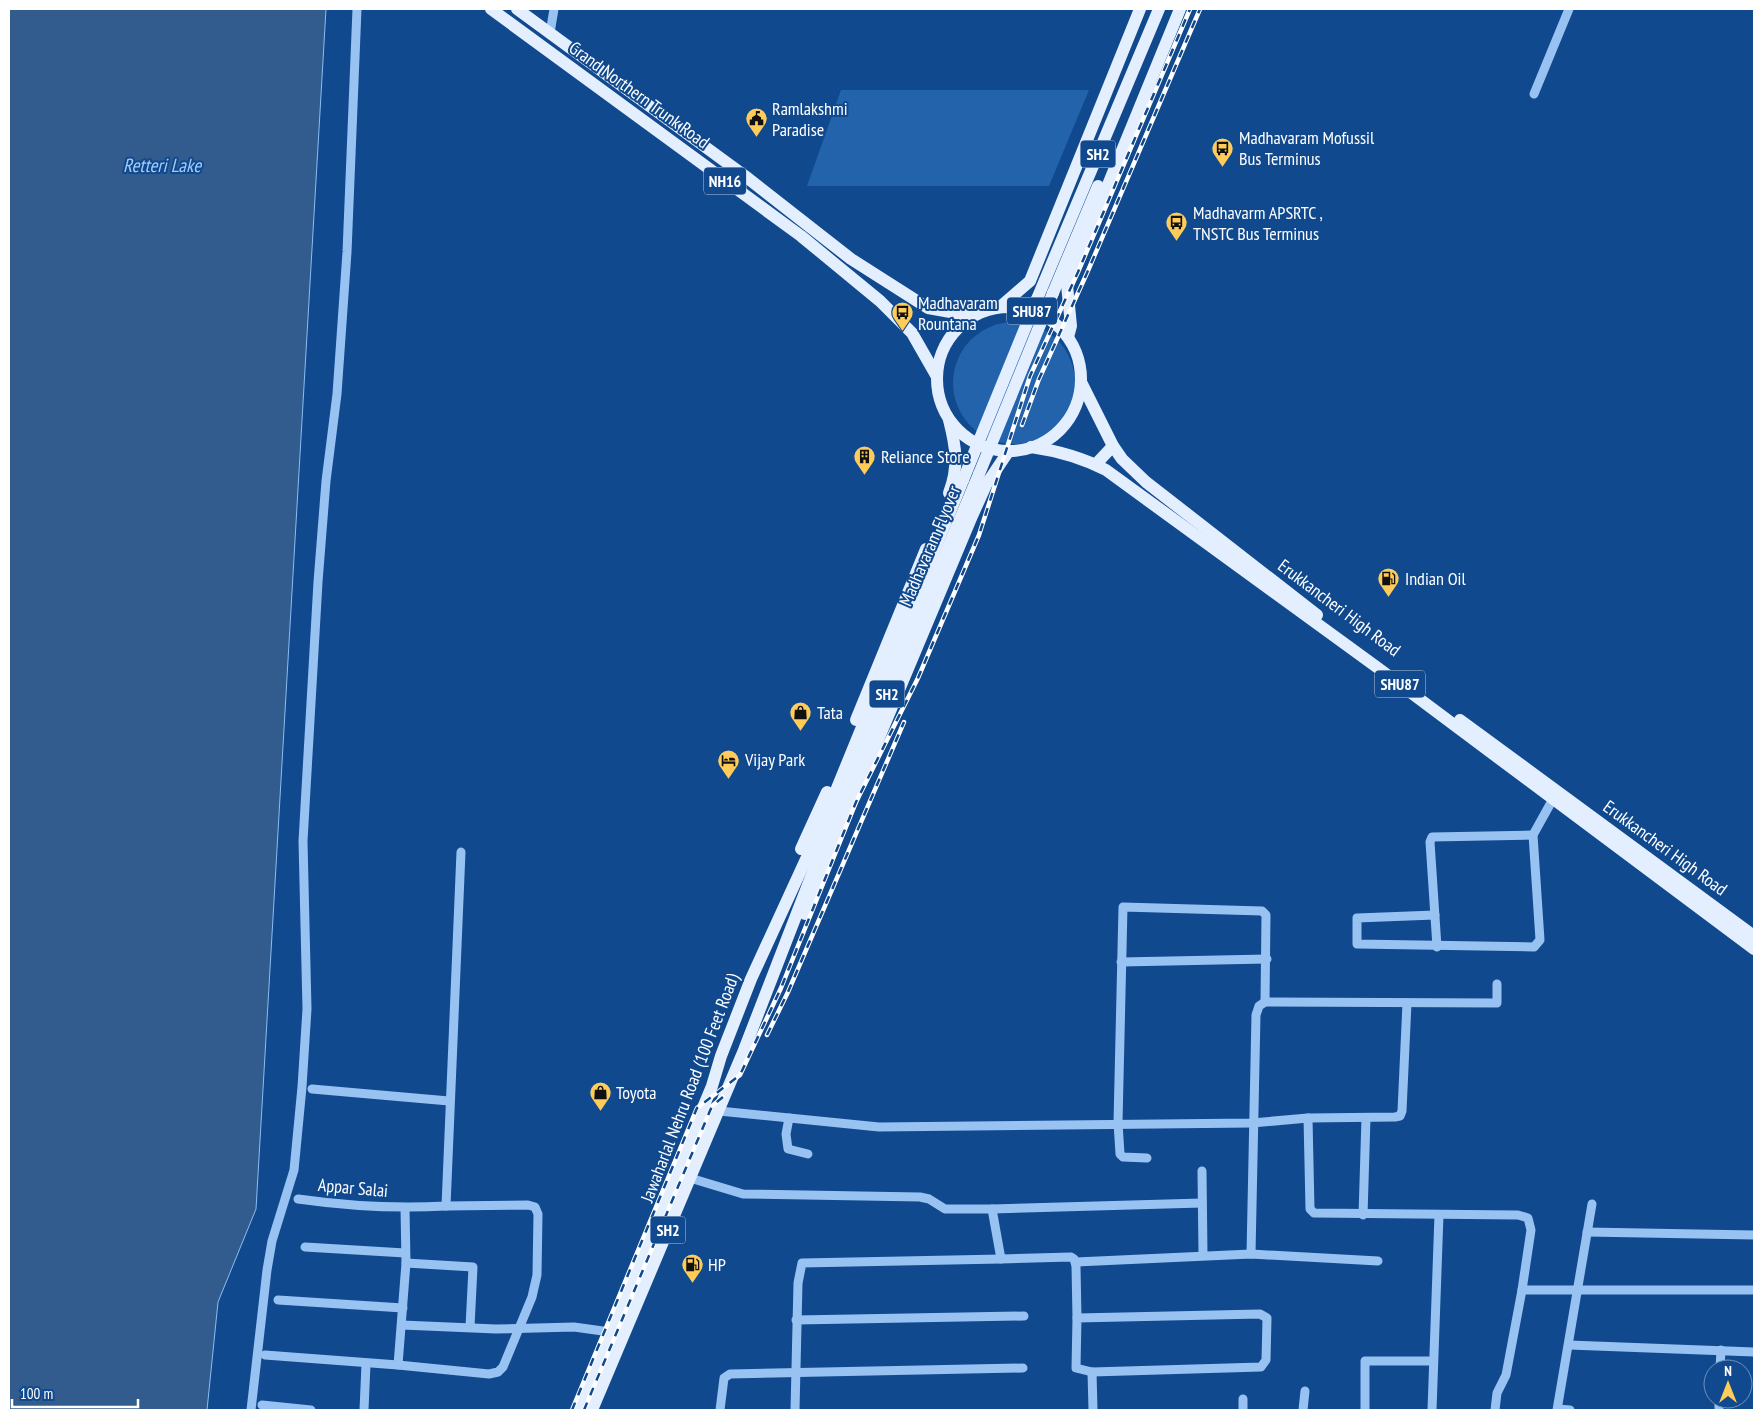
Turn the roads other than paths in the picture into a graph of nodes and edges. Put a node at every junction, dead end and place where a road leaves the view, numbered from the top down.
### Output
1 (357, 9) edge
2 (491, 9) edge
3 (517, 9) edge
4 (554, 9) edge
5 (1140, 9) edge
6 (1159, 9) edge
7 (1173, 9) edge
8 (1180, 9) edge
9 (1568, 9) edge
10 (550, 33) junction
11 (1534, 94) dead end
12 (1000, 307) junction
13 (973, 316) junction
14 (1068, 337) junction
15 (936, 375) junction
16 (1082, 384) junction
17 (949, 420) junction
18 (1113, 446) junction
19 (1031, 447) junction
20 (1008, 452) junction
21 (1096, 464) junction
22 (1553, 799) junction
23 (1532, 835) junction
24 (461, 852) dead end
25 (1435, 915) junction
26 (779, 918) junction
27 (790, 932) junction
28 (1754, 936) edge
29 (1437, 947) junction
30 (1754, 949) edge
31 (1267, 959) junction
32 (1121, 962) junction
33 (1497, 984) dead end
34 (1265, 1002) junction
35 (1407, 1003) junction
36 (312, 1089) dead end
37 (449, 1101) junction
38 (719, 1111) junction
39 (789, 1118) junction
40 (1308, 1118) junction
41 (1366, 1118) junction
42 (1118, 1123) junction
43 (1252, 1123) junction
44 (808, 1154) dead end
45 (1147, 1158) dead end
46 (1202, 1171) dead end
47 (690, 1178) junction
48 (298, 1199) dead end
49 (1202, 1203) junction
50 (1592, 1204) dead end
51 (446, 1206) junction
52 (405, 1208) junction
53 (992, 1209) junction
54 (1363, 1215) junction
55 (1439, 1215) junction
56 (1587, 1232) junction
57 (1754, 1234) edge
58 (305, 1247) dead end
59 (405, 1253) junction
60 (1251, 1254) junction
61 (1203, 1255) junction
62 (1001, 1259) junction
63 (1378, 1261) dead end
64 (1076, 1262) junction
65 (406, 1263) junction
66 (1522, 1290) junction
67 (1754, 1290) edge
68 (1576, 1291) junction
69 (278, 1300) dead end
70 (403, 1308) junction
71 (1024, 1316) dead end
72 (1077, 1318) junction
73 (796, 1320) junction
74 (402, 1325) junction
75 (470, 1327) junction
76 (519, 1328) junction
77 (610, 1332) junction
78 (1569, 1344) junction
79 (1721, 1350) junction
80 (1754, 1352) edge
81 (265, 1355) dead end
82 (1721, 1359) edge
83 (1433, 1361) junction
84 (366, 1364) junction
85 (398, 1365) junction
86 (1023, 1368) dead end
87 (1092, 1372) junction
88 (796, 1373) junction
89 (1304, 1391) dead end
90 (1242, 1398) dead end
91 (262, 1405) dead end
92 (251, 1410) edge
93 (311, 1410) edge
94 (364, 1410) edge
95 (577, 1410) edge
96 (592, 1410) edge
97 (720, 1410) edge
98 (795, 1410) edge
99 (1093, 1410) edge
100 (1242, 1410) edge
101 (1304, 1410) edge
102 (1365, 1410) edge
103 (1432, 1410) edge
104 (1495, 1410) edge
105 (1558, 1410) edge
106 (1570, 1410) edge

1 - 92 street
2 - 15 main road, Grand Northern Trunk Road / NH16
3 - 10 main road, NH16
4 - 10 street
5 - 12 main road
6 - 26 main road, Madhavaram Flyover / SH2, bridge
7 - 27 main road, Madhavaram Flyover / SH2, bridge
8 - 14 main road
9 - 11 street
10 - 13 main road, NH16
12 - 13 main road, SHU87
12 - 14 main road, SHU87
13 - 15 main road, SHU87
14 - 16 main road, SHU87
15 - 17 main road, SHU87
16 - 18 main road, Erukkancheri High Road / SHU87
16 - 19 main road, SHU87
17 - 20 main road, SHU87
17 - 26 main road
18 - 21 main road
18 - 28 main road, Erukkancheri High Road / SHU87
19 - 20 main road, SHU87
19 - 21 main road, SHU87
20 - 27 main road
21 - 22 main road, SHU87
22 - 23 street
22 - 30 main road, SHU87
23 - 25 street
23 - 29 street
24 - 37 street
25 - 29 street
25 - 29 street
26 - 77 main road, Jawaharlal Nehru Road (100 Feet Road) / SH2
27 - 38 main road, Jawaharlal Nehru Road (100 Feet Road) / SH2
31 - 32 street
31 - 32 street
31 - 34 street
32 - 42 street
33 - 35 street
34 - 35 street
34 - 43 street
35 - 41 street
36 - 37 street
37 - 51 street
38 - 39 street
38 - 47 main road, Jawaharlal Nehru Road (100 Feet Road) / SH2
39 - 42 street
39 - 44 street
40 - 41 street
40 - 43 street
40 - 54 street
41 - 54 street
42 - 43 street
42 - 45 street
43 - 60 street
46 - 49 street
47 - 53 street
47 - 96 main road, Jawaharlal Nehru Road (100 Feet Road) / SH2
48 - 52 street, Appar Salai
49 - 53 street
49 - 61 street
50 - 56 street
51 - 52 street, Appar Salai
51 - 76 street, Appar Salai
52 - 59 street
53 - 62 street
54 - 55 street
55 - 66 street
55 - 83 street
56 - 57 street
56 - 68 street
58 - 59 street
59 - 65 street
60 - 61 street
60 - 63 street
61 - 64 street
62 - 64 street
62 - 73 street
64 - 72 street
65 - 70 street
65 - 75 street
66 - 68 street
66 - 104 street
67 - 68 street
68 - 78 street
69 - 70 street
70 - 74 street
71 - 73 street
72 - 87 street
72 - 87 street
73 - 88 street
74 - 75 street
74 - 85 street
75 - 76 street
76 - 77 street
76 - 85 street
77 - 95 main road, Jawaharlal Nehru Road (100 Feet Road) / SH2
78 - 79 street
78 - 105 street
79 - 80 street
79 - 82 street
81 - 84 street
83 - 102 street
83 - 103 street
84 - 85 street
84 - 94 street
86 - 88 street
87 - 99 street
88 - 97 street
88 - 98 street
89 - 101 street
90 - 100 street
91 - 93 street
105 - 106 street

